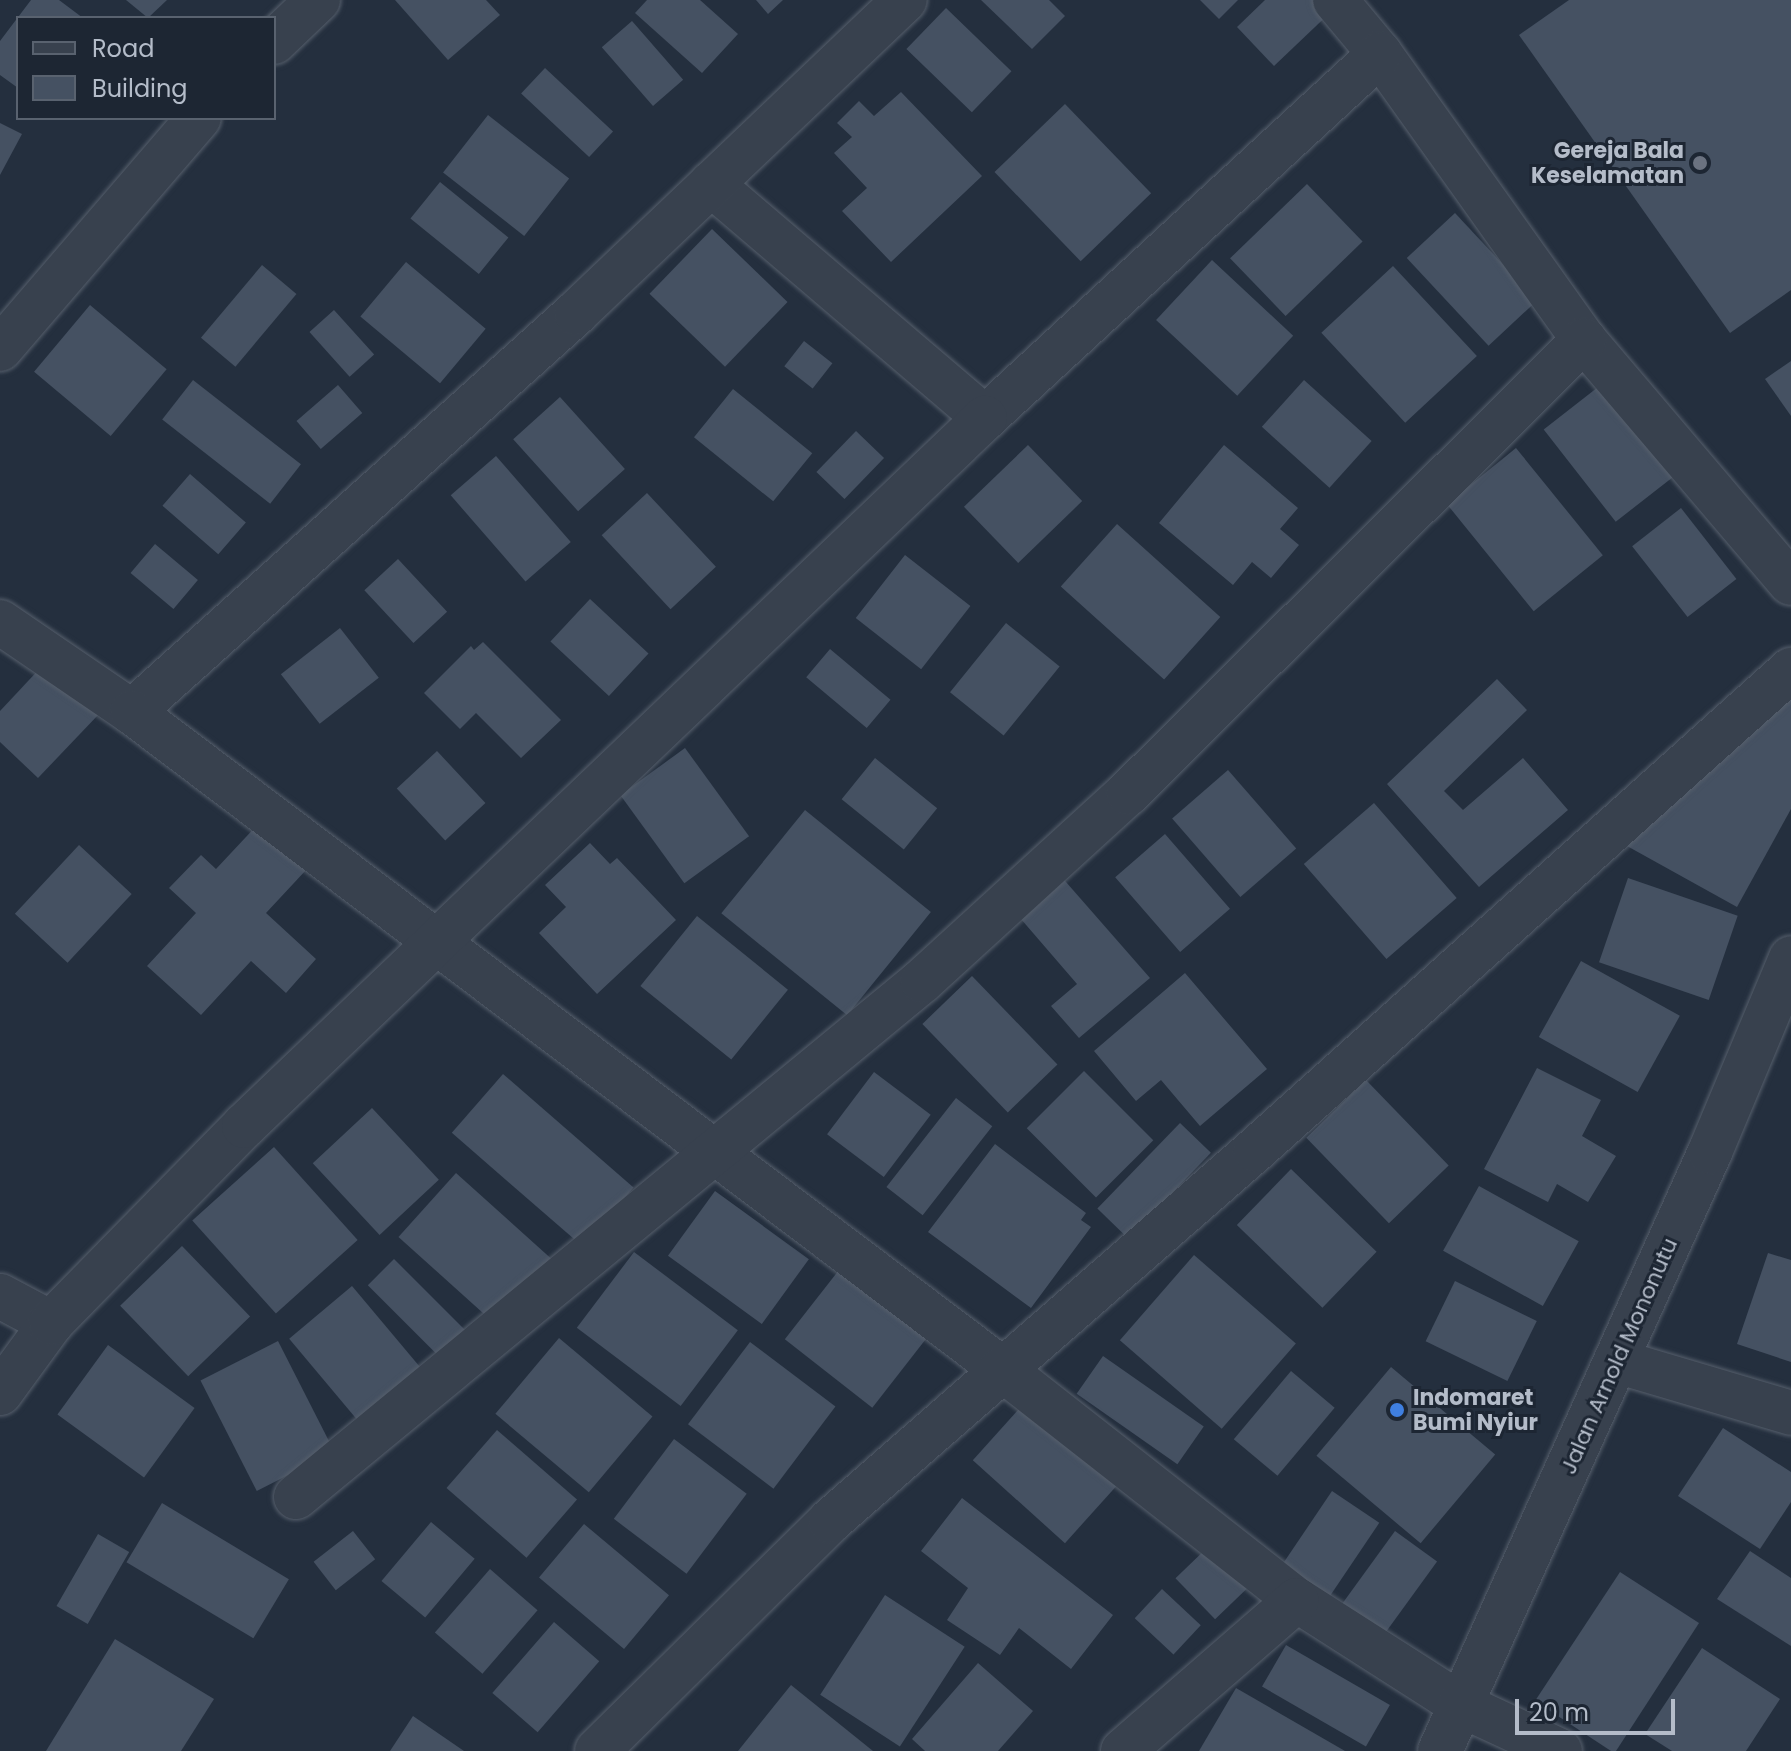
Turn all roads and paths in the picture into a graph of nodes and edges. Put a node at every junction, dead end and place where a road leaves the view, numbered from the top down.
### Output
1 (318, 0) edge
2 (905, 0) edge
3 (1335, 0) edge
4 (276, 40) edge
5 (1380, 54) junction
6 (197, 120) edge
7 (711, 184) junction
8 (1584, 340) junction
9 (0, 349) edge
10 (985, 418) junction
11 (1791, 583) edge
12 (0, 622) edge
13 (1791, 670) edge
14 (132, 712) junction
15 (432, 943) junction
16 (1791, 958) edge
17 (716, 1156) junction
18 (0, 1296) edge
19 (51, 1323) junction
20 (1616, 1361) junction
21 (1002, 1369) junction
22 (0, 1393) edge
23 (1791, 1413) edge
24 (296, 1497) dead end
25 (1297, 1600) junction
26 (1461, 1705) junction
27 (597, 1751) edge
28 (1123, 1751) edge
29 (1440, 1751) edge
30 (1560, 1751) edge

1 - 4 street
2 - 7 street
3 - 5 street
5 - 8 street
5 - 10 street
6 - 9 street
7 - 10 street
7 - 14 street
8 - 11 street
8 - 17 street
10 - 15 street
12 - 14 street
13 - 21 street
14 - 15 street
15 - 17 street
15 - 19 street
16 - 20 street, Jalan Arnold Mononutu
17 - 21 street
17 - 24 street
18 - 19 street
19 - 22 street
20 - 23 street
20 - 26 street, Jalan Arnold Mononutu
21 - 25 street
21 - 27 street
25 - 26 street
25 - 28 street
26 - 29 street, Jalan Arnold Mononutu
26 - 30 street

